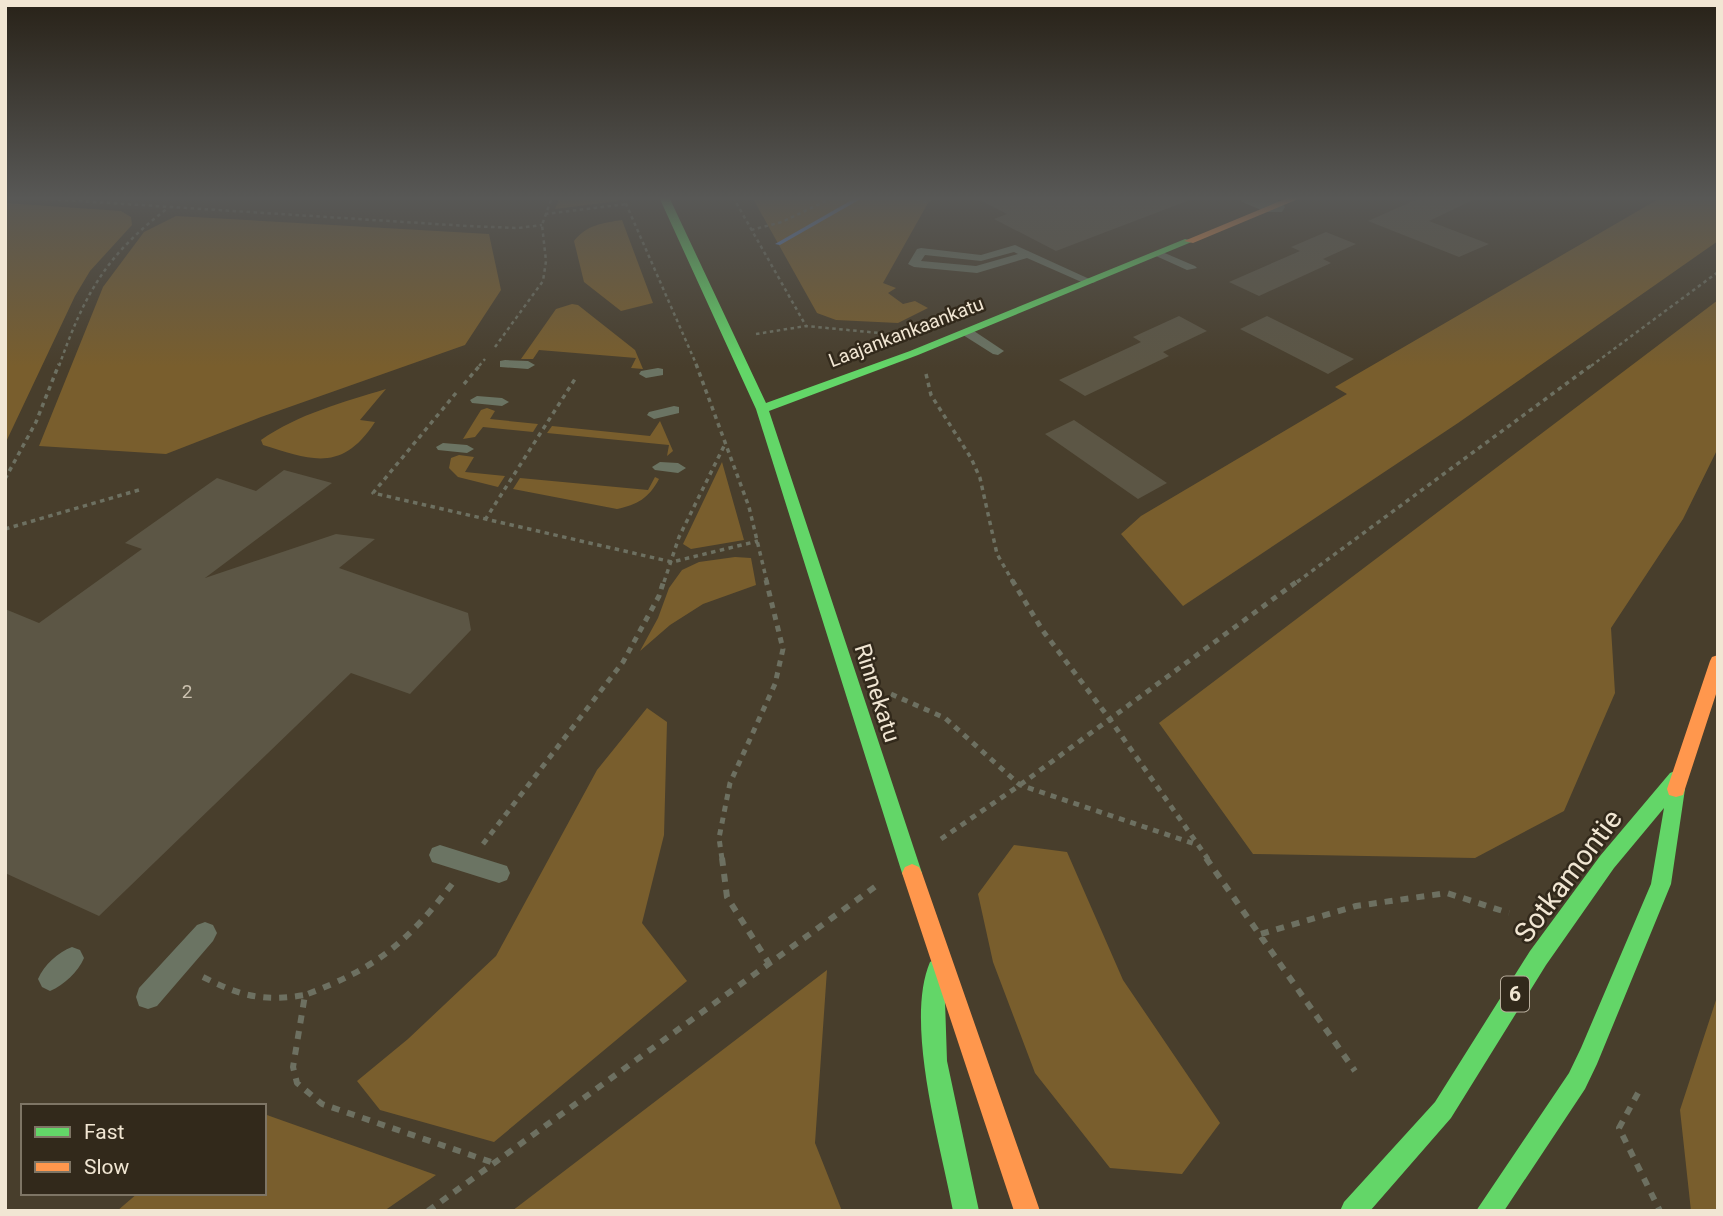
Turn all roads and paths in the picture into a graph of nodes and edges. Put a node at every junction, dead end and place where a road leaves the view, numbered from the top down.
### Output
1 (116, 254) edge
2 (545, 254) edge
3 (648, 254) edge
4 (690, 254) edge
5 (765, 254) edge
6 (920, 254) edge
7 (945, 254) edge
8 (995, 254) edge
9 (1029, 254) joint
10 (1160, 254) joint
11 (1191, 268) dead end
12 (1718, 272) edge
13 (1090, 282) junction
14 (806, 326) junction
15 (967, 332) junction
16 (748, 335) dead end
17 (998, 351) dead end
18 (915, 353) junction
19 (505, 364) dead end
20 (528, 366) dead end
21 (575, 379) dead end
22 (477, 400) dead end
23 (502, 402) dead end
24 (674, 410) dead end
25 (762, 410) junction
26 (654, 415) dead end
27 (724, 444) junction
28 (443, 447) dead end
29 (467, 449) dead end
30 (660, 467) dead end
31 (678, 468) dead end
32 (5, 479) edge
33 (139, 490) dead end
34 (484, 520) junction
35 (5, 529) edge
36 (758, 541) junction
37 (672, 562) junction
38 (1718, 661) edge
39 (849, 677) junction
40 (1109, 718) junction
41 (1678, 777) junction
42 (1020, 785) junction
43 (934, 843) dead end
44 (1196, 845) junction
45 (440, 855) dead end
46 (468, 864) junction
47 (499, 873) dead end
48 (888, 877) dead end
49 (1509, 913) dead end
50 (205, 933) dead end
51 (1261, 934) junction
52 (72, 958) dead end
53 (940, 960) junction
54 (178, 964) junction
55 (770, 965) junction
56 (50, 979) dead end
57 (305, 995) junction
58 (148, 996) dead end
59 (1355, 1071) dead end
60 (1638, 1093) dead end
61 (494, 1163) junction
62 (428, 1211) edge
63 (966, 1211) edge
64 (1027, 1211) edge
65 (1353, 1211) edge
66 (1489, 1211) edge
67 (1660, 1211) edge

1 - 32 path
2 - 34 path
3 - 27 path
4 - 25 main road, Rinnekatu
5 - 14 path
6 - 9 lane
7 - 8 lane
9 - 13 lane
10 - 11 lane
10 - 13 main road, Laajankankaankatu
12 - 40 path
13 - 15 main road, Laajankankaankatu
14 - 16 path
14 - 18 path
15 - 17 lane
15 - 18 main road, Laajankankaankatu
18 - 25 main road, Laajankankaankatu
18 - 40 path
19 - 20 lane
21 - 34 path
22 - 23 lane
24 - 26 lane
25 - 39 main road, Rinnekatu
27 - 36 path
27 - 37 path
28 - 29 lane
30 - 31 lane
33 - 35 path
34 - 37 path
36 - 37 path
36 - 55 path
37 - 46 path
38 - 41 main road, Sotkamontie / 6
39 - 42 path
39 - 53 main road, Rinnekatu
40 - 42 path
40 - 44 path
41 - 65 main road, Sotkamontie / 6
41 - 66 main road, Sotkamontie / 6
42 - 43 path
42 - 44 path
44 - 51 path
45 - 46 lane
46 - 47 lane
46 - 57 path
48 - 55 path
49 - 51 path
50 - 54 lane
51 - 59 path
52 - 56 lane
53 - 63 main road
53 - 64 main road, Rinnekatu
54 - 57 path
54 - 58 lane
55 - 61 path
57 - 61 path
60 - 67 path
61 - 62 path

